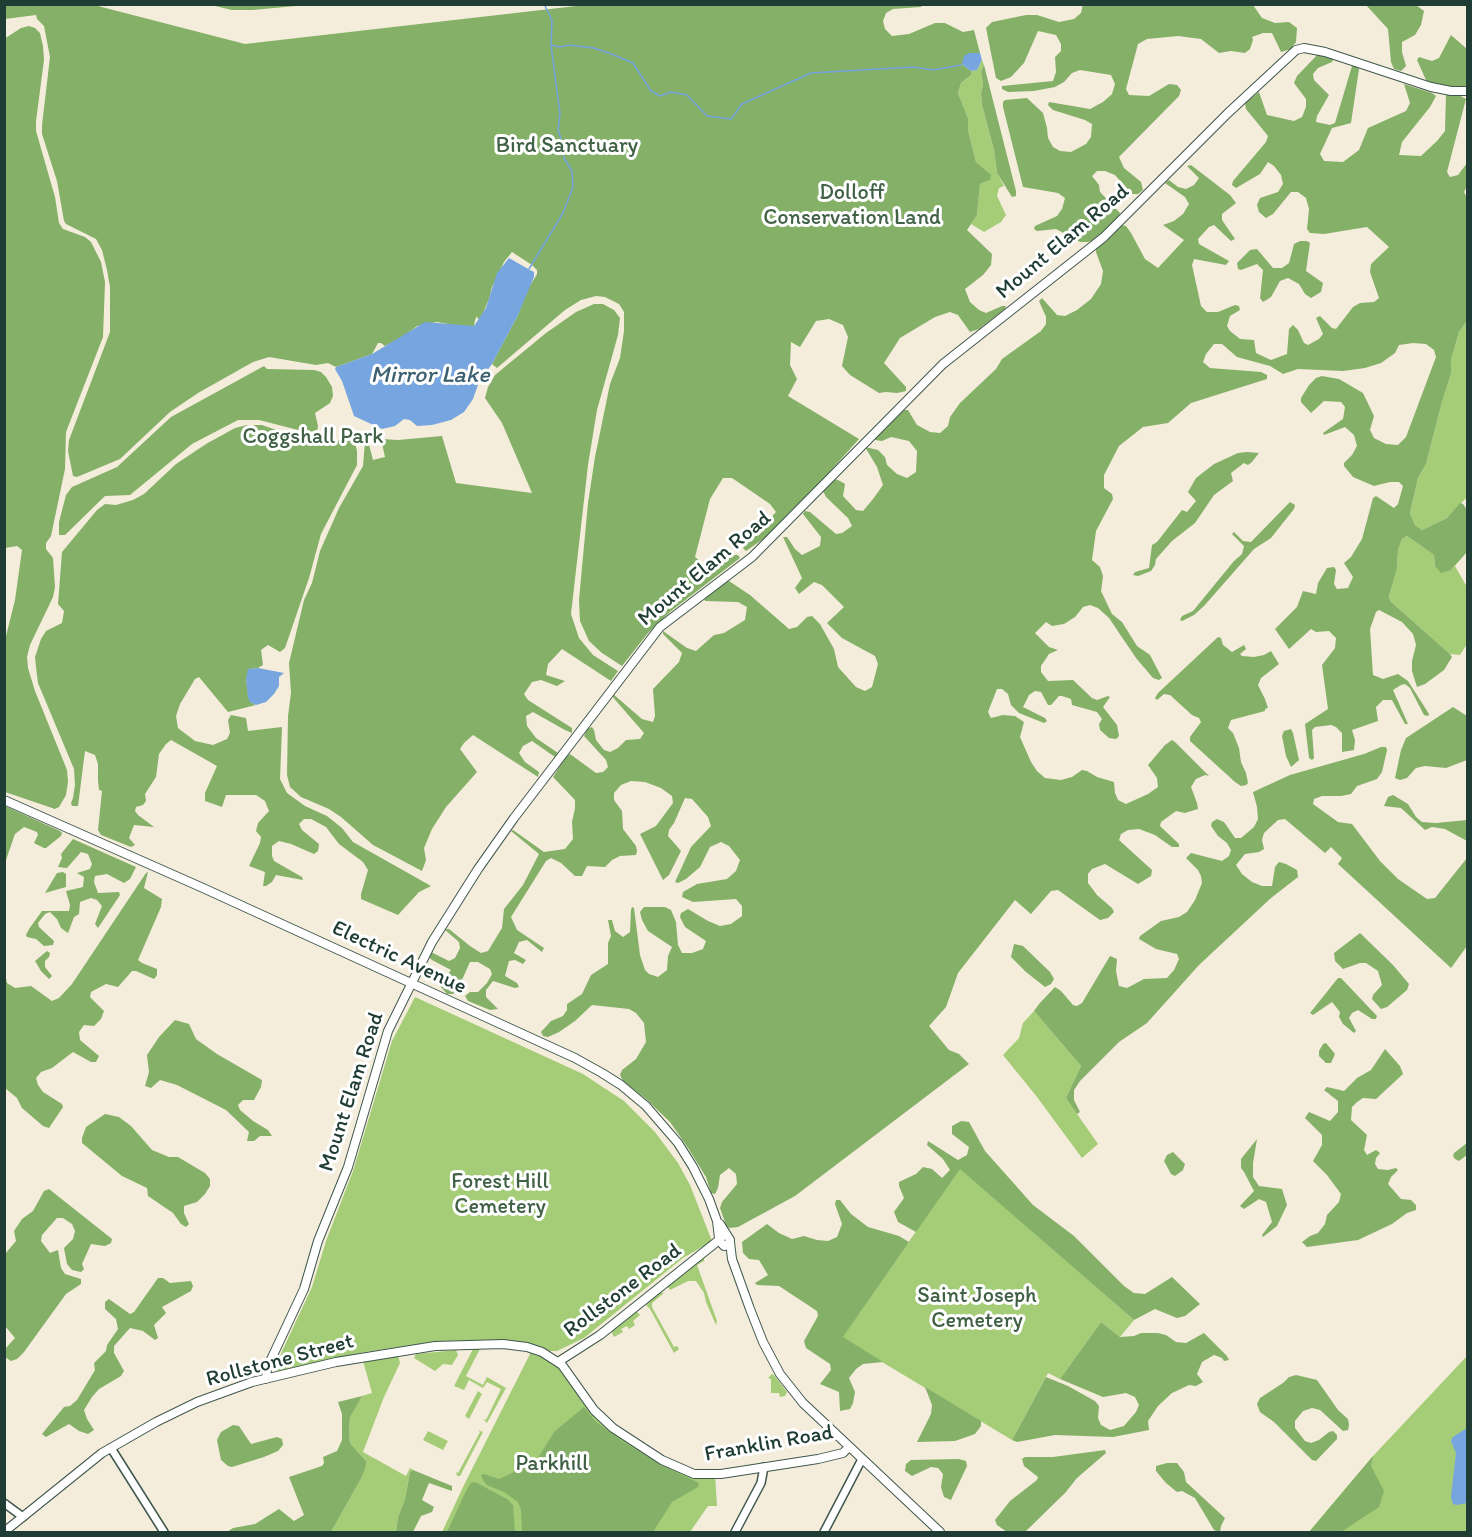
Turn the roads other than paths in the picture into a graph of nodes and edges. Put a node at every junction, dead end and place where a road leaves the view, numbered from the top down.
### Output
1 (1467, 91) edge
2 (4, 800) edge
3 (412, 985) junction
4 (723, 1241) junction
5 (533, 1348) joint
6 (558, 1362) junction
7 (266, 1379) junction
8 (849, 1447) junction
9 (111, 1448) junction
10 (862, 1459) junction
11 (764, 1467) junction
12 (4, 1503) edge
13 (23, 1517) junction
14 (4, 1532) edge
15 (164, 1533) edge
16 (735, 1533) edge
17 (824, 1533) edge
18 (940, 1533) edge

1 - 3 main road, Mount Elam Road
2 - 3 main road, Electric Avenue
3 - 4 main road, Electric Avenue
3 - 7 main road, Mount Elam Road
4 - 6 main road, Rollstone Road
4 - 8 main road, Electric Avenue
5 - 6 main road, Rollstone Road
5 - 7 main road, Rollstone Street
6 - 11 main road, Franklin Road
7 - 9 main road, Rollstone Street
8 - 10 main road, Electric Avenue
8 - 11 main road, Franklin Road
9 - 13 main road, Rollstone Street
9 - 15 street
10 - 17 street
10 - 18 main road, Franklin Road
11 - 16 street
12 - 13 street
13 - 14 main road, Rollstone Street

